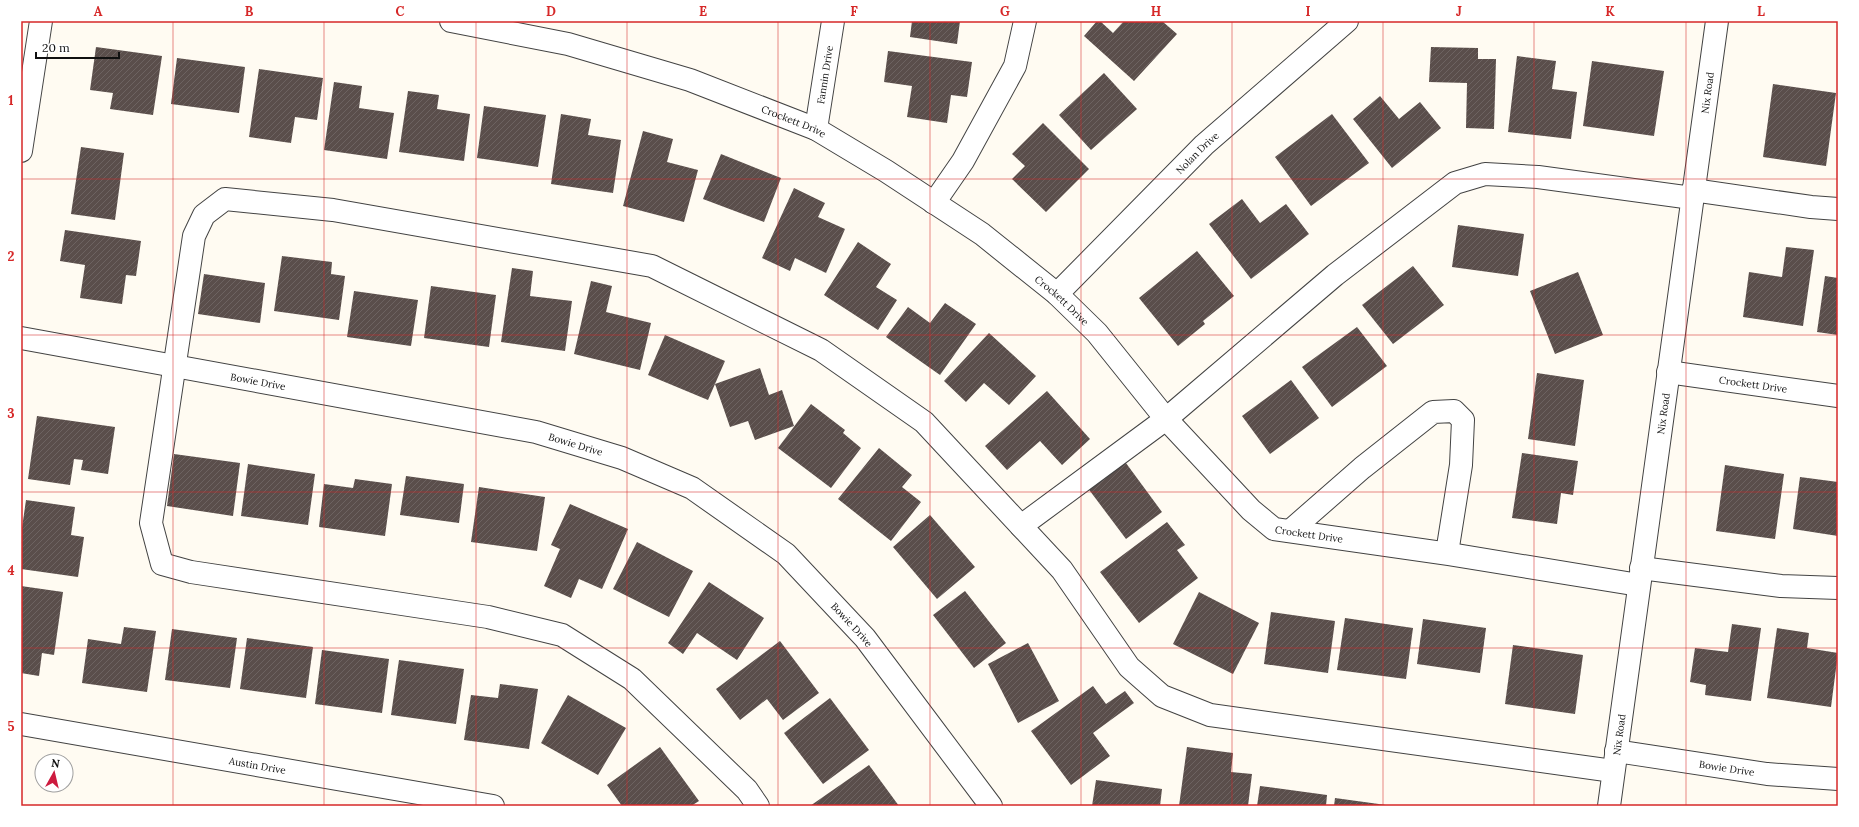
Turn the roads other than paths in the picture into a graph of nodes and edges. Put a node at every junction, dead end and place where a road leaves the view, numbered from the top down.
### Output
1 (41, 21) edge
2 (451, 21) edge
3 (833, 21) edge
4 (1025, 21) edge
5 (1347, 21) edge
6 (1717, 21) edge
7 (816, 129) junction
8 (21, 151) edge
9 (1693, 194) junction
10 (934, 203) junction
11 (1838, 209) edge
12 (1057, 294) junction
13 (21, 338) edge
14 (176, 366) junction
15 (1668, 372) junction
16 (1838, 396) edge
17 (1166, 419) junction
18 (1021, 526) junction
19 (1290, 531) junction
20 (1447, 553) junction
21 (1640, 576) junction
22 (1838, 588) edge
23 (21, 724) edge
24 (1615, 761) junction
25 (1838, 779) edge
26 (493, 806) edge
27 (758, 806) edge
28 (991, 806) edge
29 (1609, 806) edge

1 - 8 street
2 - 7 street, Crockett Drive
3 - 7 street, Fannin Drive
4 - 10 street
5 - 12 street, Nolan Drive
6 - 9 street, Nix Road
7 - 10 street, Crockett Drive
9 - 11 street
9 - 15 street, Nix Road
9 - 17 street
10 - 12 street, Crockett Drive
12 - 17 street, Crockett Drive
13 - 14 street, Bowie Drive
14 - 18 street, Bowie Drive
14 - 27 street, Bowie Drive
14 - 28 street, Bowie Drive
15 - 16 street, Crockett Drive
15 - 21 street, Nix Road
17 - 18 street
17 - 19 street, Crockett Drive
18 - 24 street, Bowie Drive
19 - 20 street, Crockett Drive
19 - 20 street
20 - 21 street, Crockett Drive
21 - 22 street, Crockett Drive
21 - 24 street, Nix Road
23 - 26 street, Austin Drive
24 - 25 street, Bowie Drive
24 - 29 street, Nix Road

